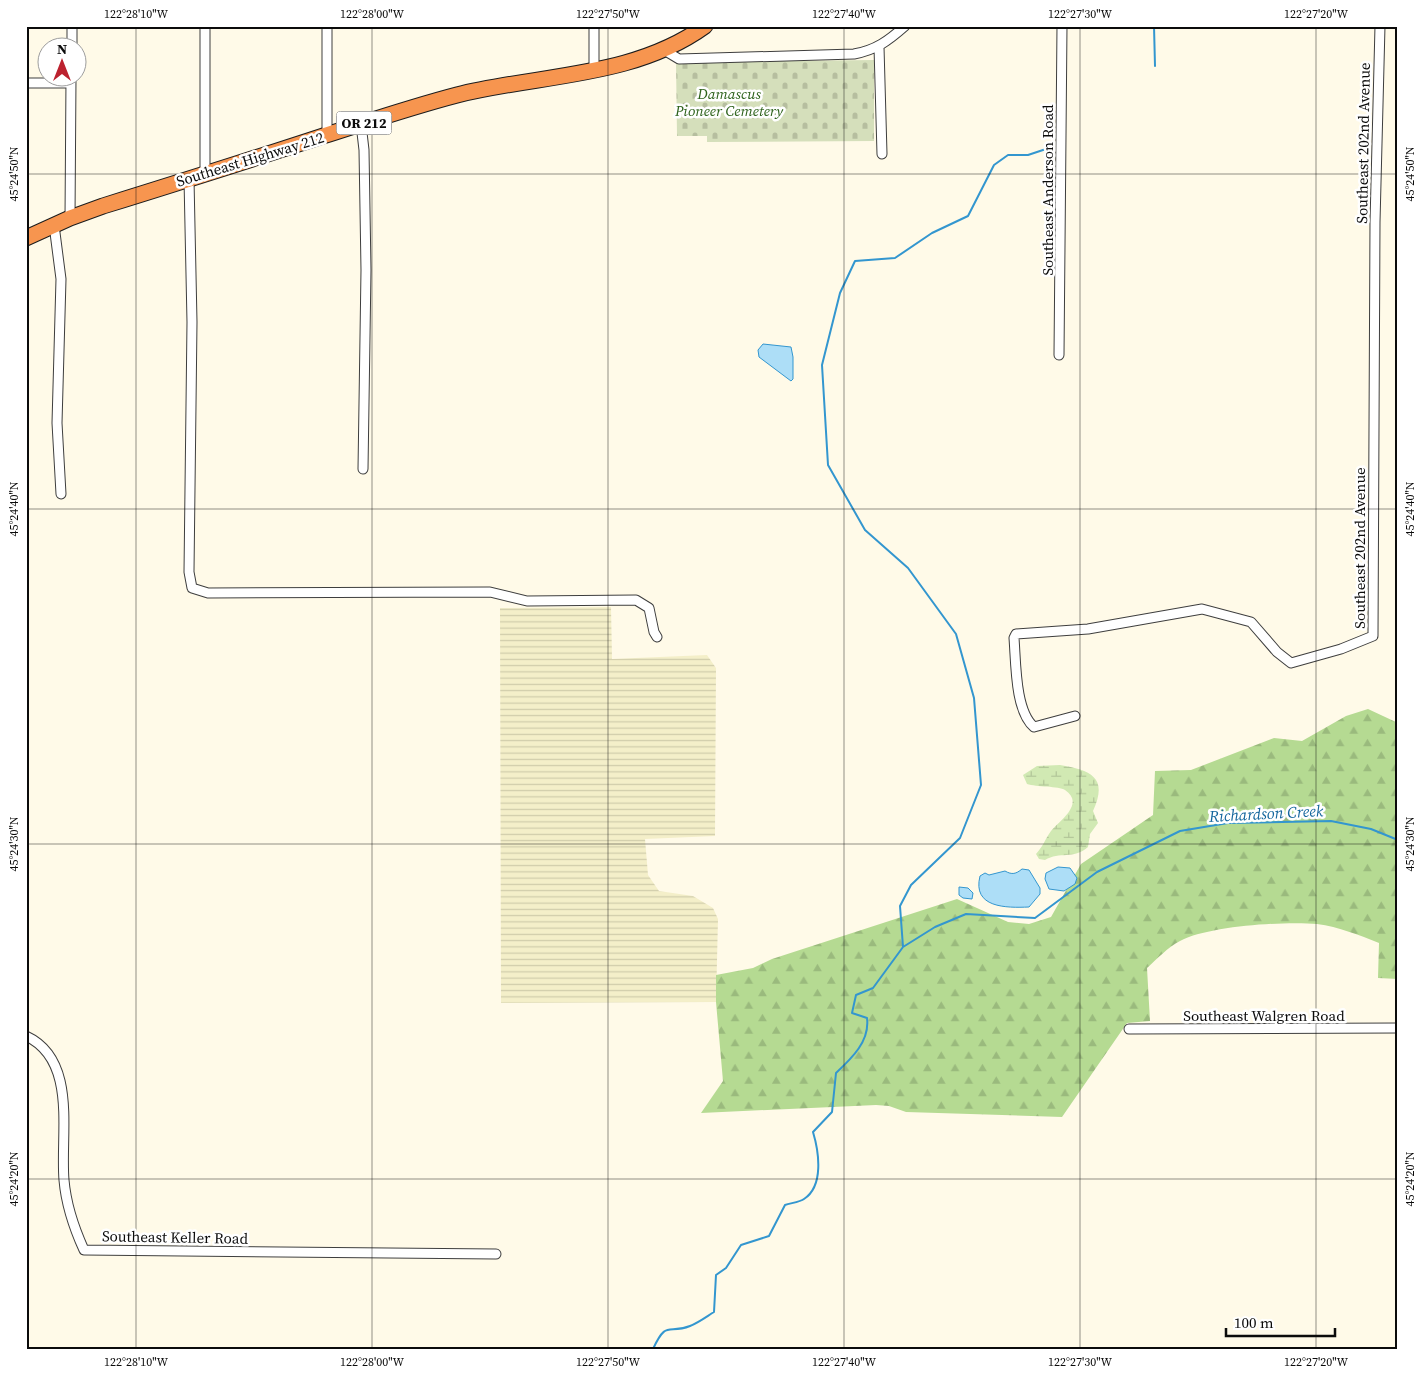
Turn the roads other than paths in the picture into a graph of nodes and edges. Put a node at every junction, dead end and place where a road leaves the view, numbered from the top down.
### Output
1 (205, 26) edge
2 (327, 26) edge
3 (594, 26) edge
4 (705, 26) edge
5 (905, 26) edge
6 (1062, 26) edge
7 (1380, 26) edge
8 (878, 48) junction
9 (664, 50) junction
10 (594, 70) junction
11 (71, 88) edge
12 (361, 124) junction
13 (327, 135) junction
14 (882, 154) dead end
15 (205, 174) junction
16 (189, 179) junction
17 (70, 218) junction
18 (54, 225) junction
19 (26, 238) edge
20 (1059, 355) dead end
21 (363, 469) dead end
22 (61, 494) dead end
23 (657, 638) dead end
24 (1075, 716) dead end
25 (1398, 1028) edge
26 (1129, 1029) dead end
27 (26, 1036) edge
28 (496, 1254) dead end

1 - 15 street
2 - 13 street
3 - 10 street
4 - 9 highway, Southeast Highway 212 / OR 212
5 - 8 street
6 - 20 street, Southeast Anderson Road
7 - 24 street, Southeast 202nd Avenue
8 - 9 street
8 - 14 street
9 - 10 highway, Southeast Highway 212 / OR 212
10 - 12 highway, Southeast Highway 212 / OR 212
11 - 17 street
12 - 13 highway, Southeast Highway 212 / OR 212
12 - 21 street
13 - 15 highway, Southeast Highway 212 / OR 212
15 - 16 highway, Southeast Highway 212 / OR 212
16 - 17 highway, Southeast Highway 212 / OR 212
16 - 23 street
17 - 18 highway, Southeast Highway 212 / OR 212
18 - 19 highway, Southeast Highway 212 / OR 212
18 - 22 street
25 - 26 street, Southeast Walgren Road
27 - 28 street, Southeast Keller Road

